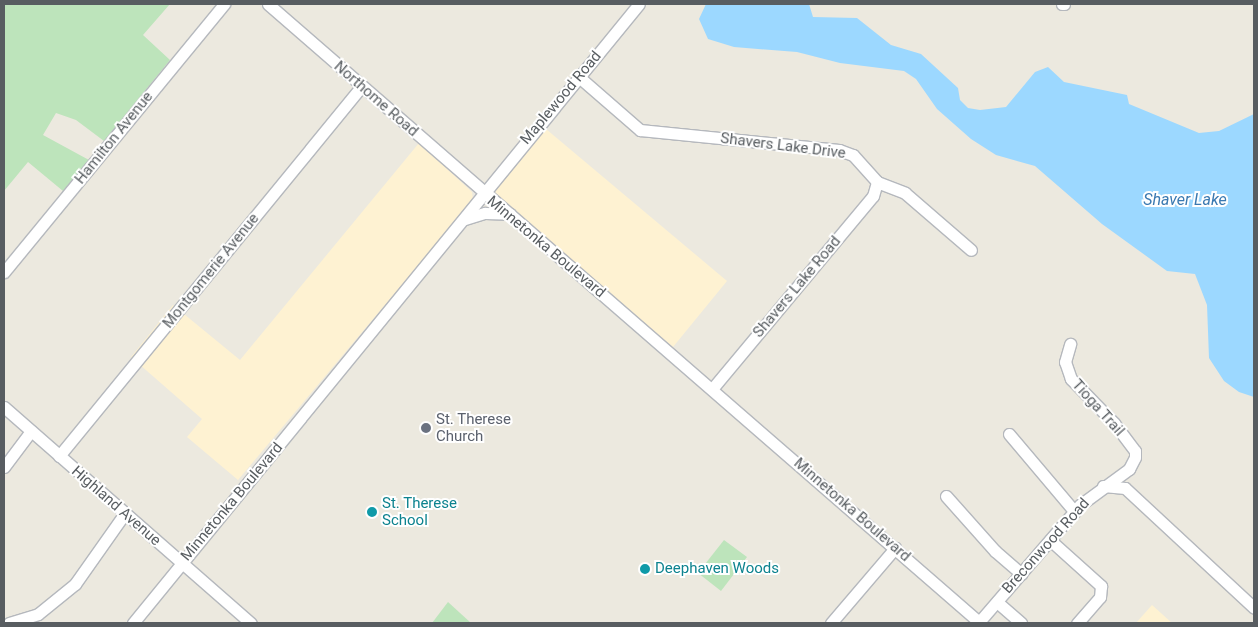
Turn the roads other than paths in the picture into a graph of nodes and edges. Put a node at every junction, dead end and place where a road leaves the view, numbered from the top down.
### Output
1 (224, 4) edge
2 (268, 4) edge
3 (639, 4) edge
4 (579, 77) junction
5 (362, 86) junction
6 (877, 182) junction
7 (486, 193) junction
8 (510, 214) junction
9 (465, 219) junction
10 (971, 250) dead end
11 (4, 272) edge
12 (1070, 344) dead end
13 (712, 389) junction
14 (4, 407) edge
15 (31, 431) junction
16 (1009, 434) dead end
17 (59, 456) junction
18 (4, 467) edge
19 (1129, 469) junction
20 (1103, 486) junction
21 (1125, 488) junction
22 (946, 496) dead end
23 (1075, 512) junction
24 (125, 513) junction
25 (1050, 540) junction
26 (896, 548) junction
27 (183, 561) junction
28 (1021, 574) junction
29 (997, 602) junction
30 (1254, 608) edge
31 (139, 621) edge
32 (980, 622) edge
33 (9, 623) edge
34 (251, 623) edge
35 (831, 623) edge
36 (1021, 623) edge
37 (1077, 623) edge

1 - 11 street, Hamilton Avenue
2 - 5 street, Northome Road
3 - 4 street, Maplewood Road
4 - 6 street, Shavers Lake Drive
4 - 7 street, Maplewood Road
5 - 7 street, Northome Road
5 - 17 street, Montgomerie Avenue
6 - 10 street, Shavers Lake Drive
6 - 13 street, Shavers Lake Road
7 - 8 street, Minnetonka Boulevard
7 - 9 street, Minnetonka Boulevard
8 - 9 street
8 - 13 street, Minnetonka Boulevard
9 - 27 street, Minnetonka Boulevard
12 - 19 street, Tioga Trail
13 - 26 street, Minnetonka Boulevard
14 - 15 street, Highland Avenue
15 - 17 street, Highland Avenue
15 - 18 street
16 - 23 street
17 - 24 street, Highland Avenue
19 - 20 street
19 - 21 street
20 - 21 street, Breconwood Road
20 - 23 street, Breconwood Road
21 - 30 street
22 - 28 street
23 - 25 street, Breconwood Road
24 - 27 street, Highland Avenue
24 - 33 street
25 - 28 street, Breconwood Road
25 - 37 street
26 - 32 street, Minnetonka Boulevard
26 - 35 street
27 - 31 street, Minnetonka Boulevard
27 - 34 street, Highland Avenue
28 - 29 street, Breconwood Road
29 - 32 street, Breconwood Road
29 - 36 street

